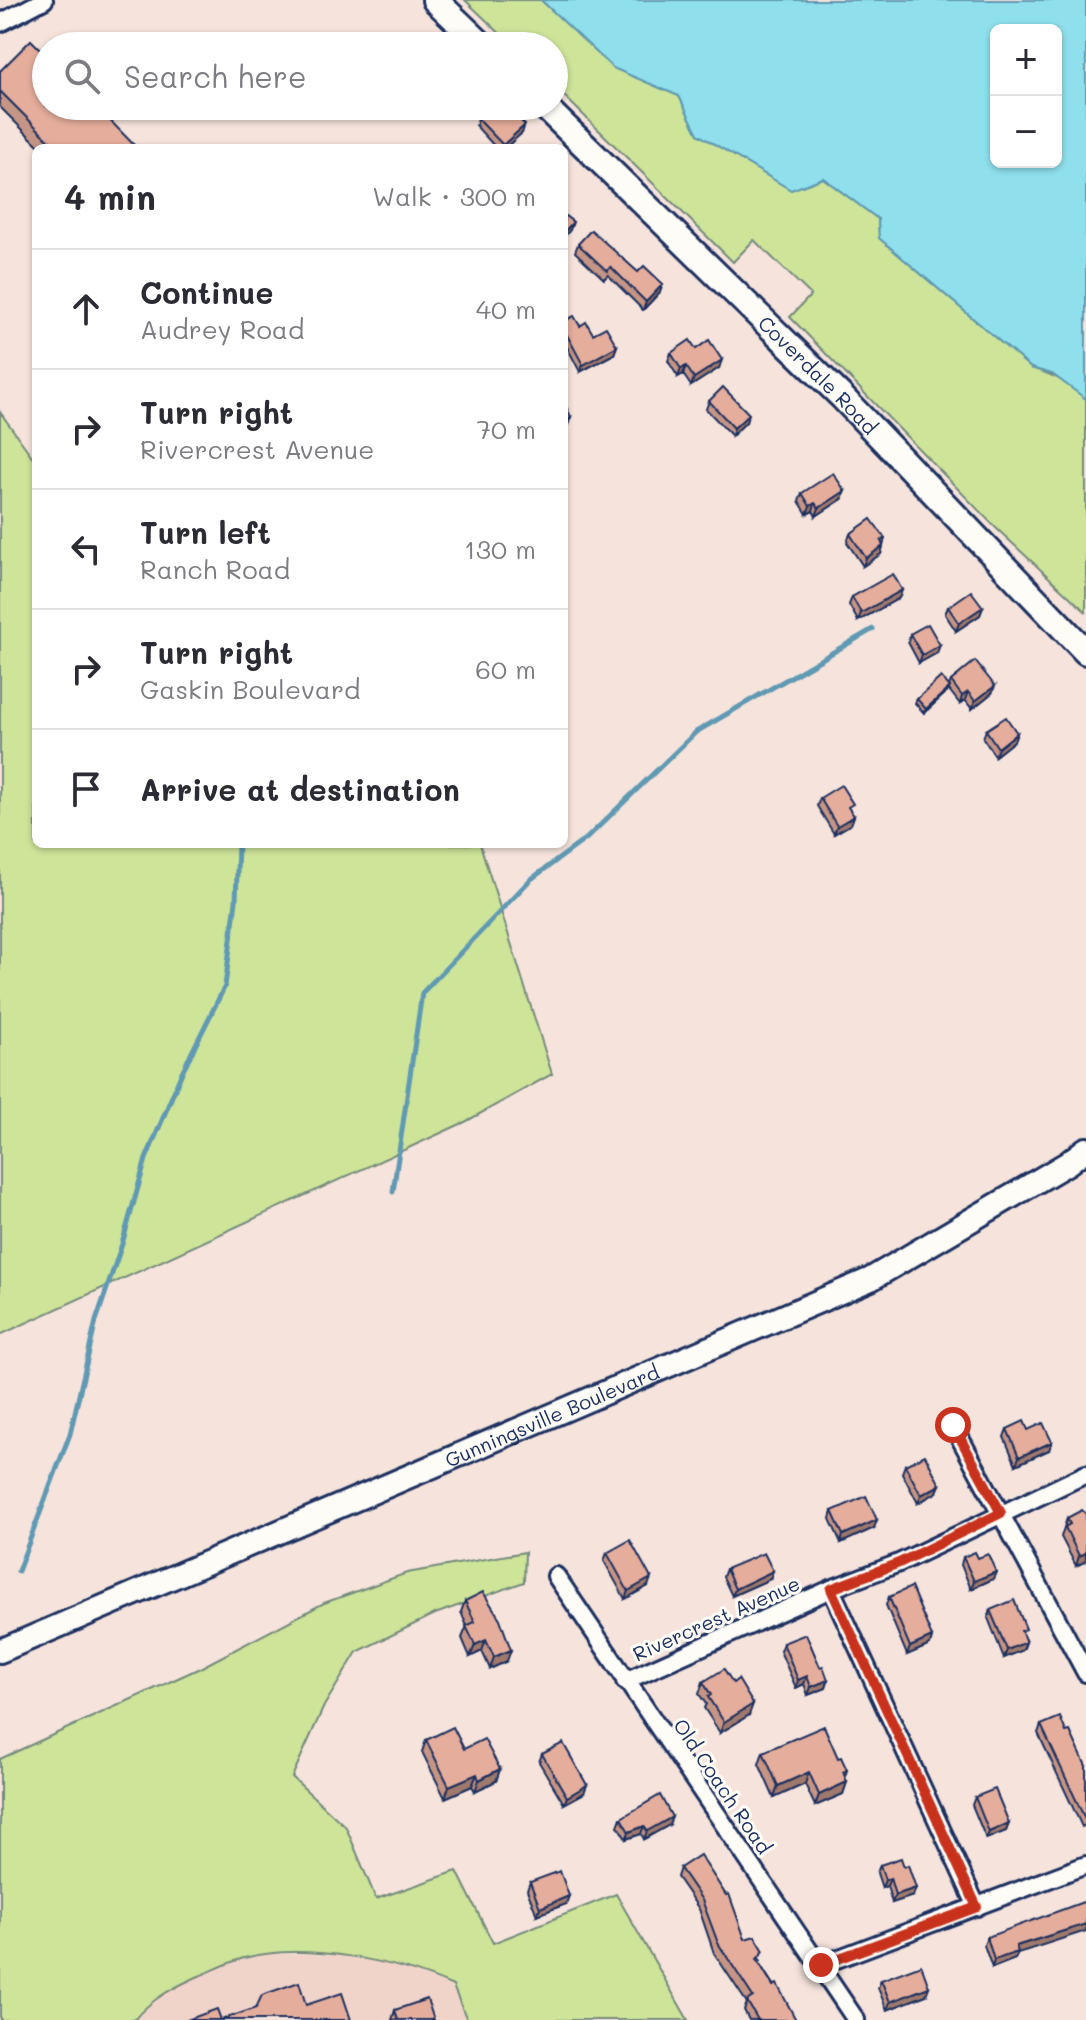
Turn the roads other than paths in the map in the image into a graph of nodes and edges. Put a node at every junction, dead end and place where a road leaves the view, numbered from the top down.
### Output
1 (44, 0) edge
2 (435, 0) edge
3 (0, 23) edge
4 (468, 32) edge
5 (558, 120) edge
6 (1086, 652) edge
7 (1086, 1149) edge
8 (953, 1425) dead end
9 (1086, 1474) edge
10 (1001, 1513) junction
11 (556, 1576) dead end
12 (831, 1589) junction
13 (0, 1651) edge
14 (1086, 1673) edge
15 (625, 1681) junction
16 (1086, 1865) edge
17 (977, 1907) junction
18 (821, 1965) junction
19 (856, 2020) edge

1 - 3 street
2 - 4 main road
5 - 6 main road, Coverdale Road
7 - 13 main road, Gunningsville Boulevard
8 - 10 street
9 - 10 street, Rivercrest Avenue
10 - 12 street, Rivercrest Avenue
10 - 14 street
11 - 15 street, Old Coach Road
12 - 15 street, Rivercrest Avenue
12 - 17 street
15 - 18 street, Old Coach Road
16 - 17 street
17 - 18 street
18 - 19 street, Old Coach Road

